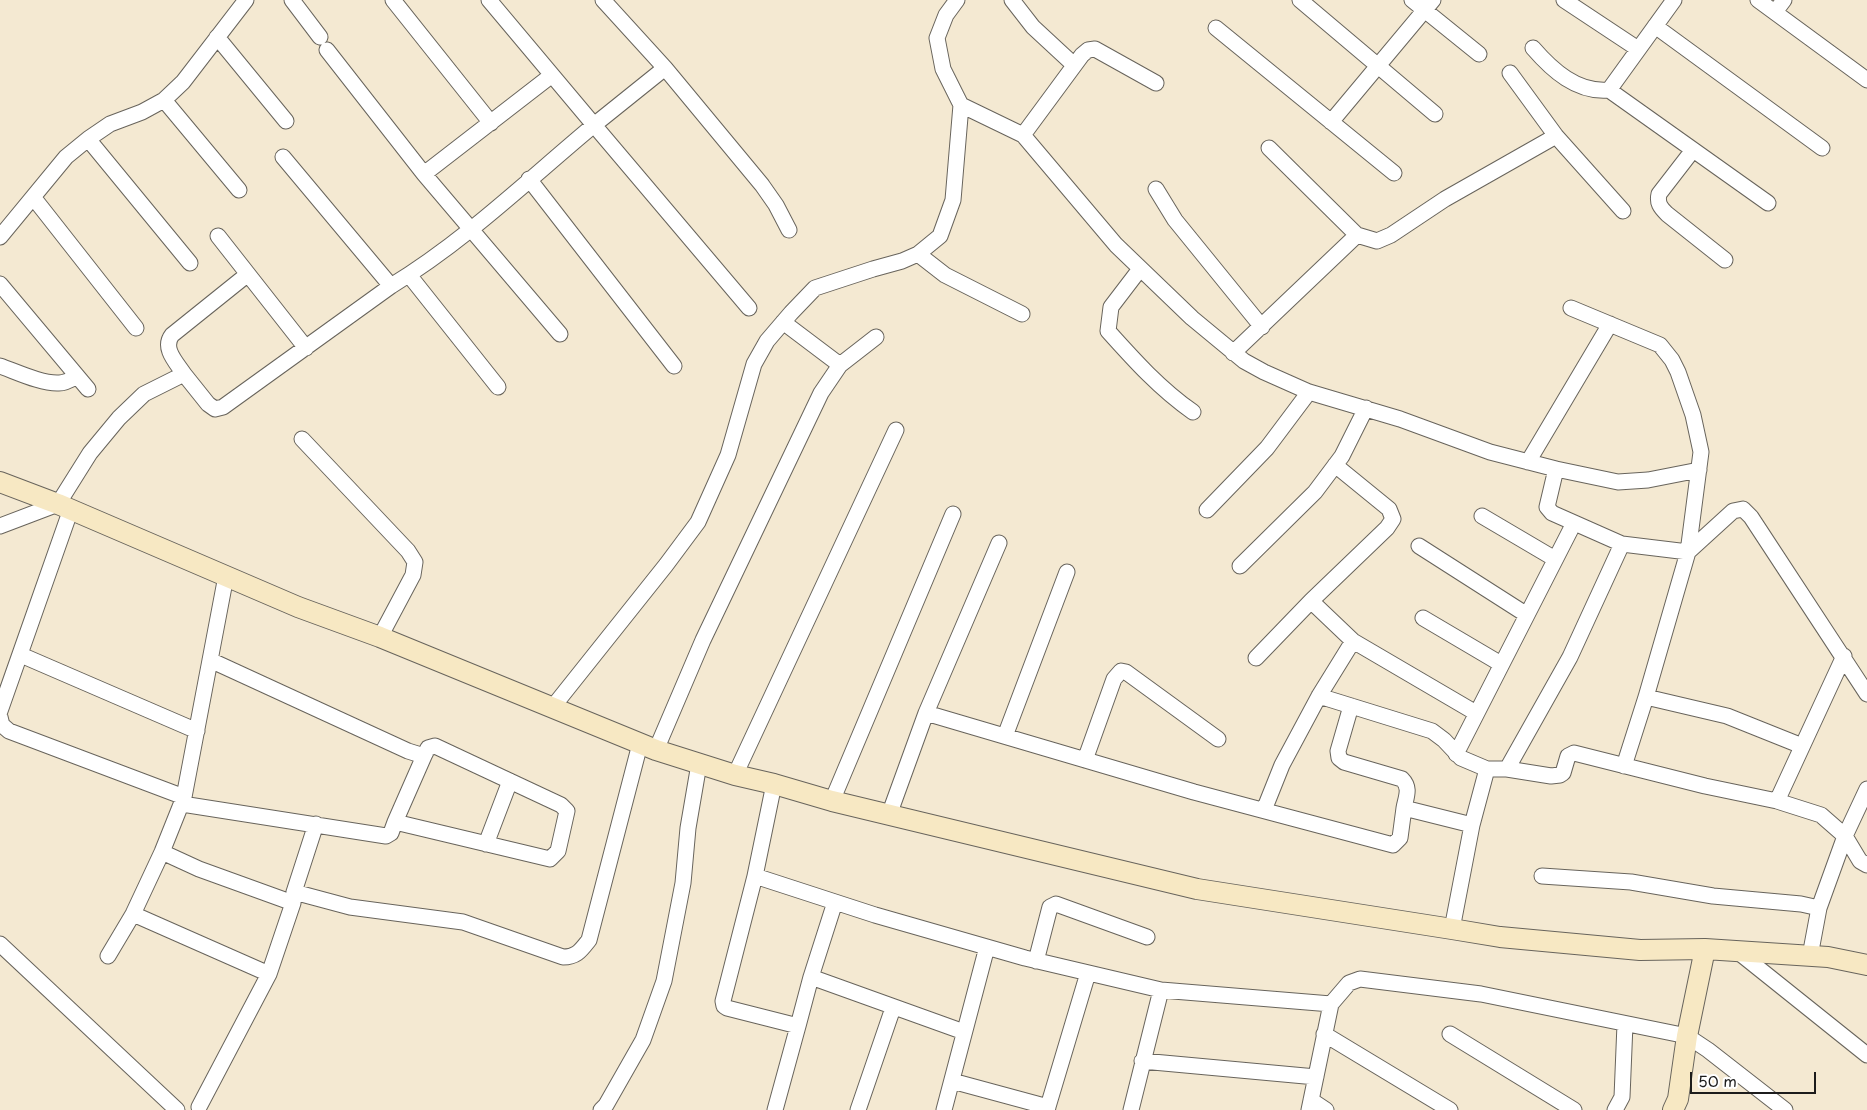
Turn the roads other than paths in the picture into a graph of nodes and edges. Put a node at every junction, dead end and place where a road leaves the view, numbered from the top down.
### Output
1 (246, 0) edge
2 (292, 0) edge
3 (393, 0) edge
4 (489, 0) edge
5 (603, 0) edge
6 (957, 0) edge
7 (1012, 0) edge
8 (1300, 0) edge
9 (1412, 0) edge
10 (1564, 0) edge
11 (1674, 0) edge
12 (1758, 0) edge
13 (1784, 0) edge
14 (1429, 5) edge
15 (1775, 12) junction
16 (1656, 26) junction
17 (1216, 28) dead end
18 (217, 37) junction
19 (1533, 48) dead end
20 (1638, 50) junction
21 (1479, 54) dead end
22 (1074, 65) junction
23 (1378, 67) junction
24 (665, 68) junction
25 (1510, 73) dead end
26 (552, 76) junction
27 (1867, 80) edge
28 (1156, 83) dead end
29 (1609, 90) junction
30 (164, 100) junction
31 (962, 105) junction
32 (1435, 114) dead end
33 (286, 121) dead end
34 (1331, 122) junction
35 (491, 123) junction
36 (594, 125) junction
37 (1023, 135) junction
38 (1556, 136) junction
39 (88, 139) junction
40 (1269, 148) dead end
41 (1822, 148) dead end
42 (1693, 150) junction
43 (283, 156) dead end
44 (1394, 173) dead end
45 (424, 174) junction
46 (529, 179) junction
47 (1156, 189) dead end
48 (239, 190) dead end
49 (34, 197) junction
50 (1768, 203) dead end
51 (1623, 211) dead end
52 (470, 229) junction
53 (789, 230) dead end
54 (1357, 235) junction
55 (218, 236) dead end
56 (0, 237) edge
57 (918, 254) junction
58 (1725, 260) dead end
59 (190, 263) dead end
60 (1140, 269) junction
61 (248, 274) junction
62 (409, 275) junction
63 (0, 284) edge
64 (391, 286) junction
65 (749, 308) dead end
66 (1571, 308) dead end
67 (1022, 314) dead end
68 (783, 322) junction
69 (1610, 324) junction
70 (1262, 327) junction
71 (136, 328) dead end
72 (560, 334) dead end
73 (876, 337) dead end
74 (306, 348) junction
75 (1238, 357) junction
76 (840, 365) junction
77 (0, 366) edge
78 (674, 366) dead end
79 (184, 374) junction
80 (77, 376) junction
81 (498, 387) dead end
82 (88, 388) dead end
83 (1309, 392) junction
84 (1366, 408) junction
85 (1193, 412) dead end
86 (896, 430) dead end
87 (302, 439) dead end
88 (1528, 462) junction
89 (1334, 465) junction
90 (1556, 469) junction
91 (1699, 470) junction
92 (0, 482) edge
93 (65, 507) junction
94 (1207, 510) dead end
95 (953, 514) dead end
96 (1482, 516) dead end
97 (1574, 523) junction
98 (0, 526) edge
99 (999, 543) dead end
100 (1622, 544) junction
101 (1419, 546) dead end
102 (1688, 552) junction
103 (1556, 559) junction
104 (1240, 566) dead end
105 (1067, 572) dead end
106 (226, 576) junction
107 (1311, 601) junction
108 (1527, 615) junction
109 (1423, 618) dead end
110 (380, 637) junction
111 (1353, 641) junction
112 (21, 656) junction
113 (1844, 656) junction
114 (1256, 658) dead end
115 (210, 660) junction
116 (1502, 664) junction
117 (1867, 694) edge
118 (1319, 696) junction
119 (1646, 698) junction
120 (1351, 706) junction
121 (552, 708) junction
122 (0, 711) edge
123 (926, 713) junction
124 (1476, 713) junction
125 (0, 718) edge
126 (197, 731) junction
127 (1005, 736) junction
128 (1218, 739) dead end
129 (1802, 746) junction
130 (648, 747) junction
131 (1456, 754) junction
132 (424, 756) junction
133 (1086, 760) junction
134 (699, 764) junction
135 (1624, 766) junction
136 (1507, 768) junction
137 (1488, 769) junction
138 (735, 775) junction
139 (510, 781) junction
140 (774, 784) junction
141 (1867, 789) edge
142 (183, 801) junction
143 (832, 801) junction
144 (1777, 801) junction
145 (1404, 808) junction
146 (1264, 810) junction
147 (889, 815) junction
148 (395, 822) junction
149 (316, 824) junction
150 (1472, 825) junction
151 (1845, 836) junction
152 (486, 844) junction
153 (162, 852) junction
154 (1867, 865) edge
155 (755, 876) junction
156 (1542, 876) dead end
157 (293, 898) junction
158 (835, 902) junction
159 (1819, 908) junction
160 (133, 914) junction
161 (1452, 929) junction
162 (1147, 937) dead end
163 (0, 944) edge
164 (987, 947) junction
165 (1705, 949) junction
166 (1737, 951) junction
167 (108, 956) dead end
168 (1810, 956) junction
169 (1036, 961) junction
170 (1867, 966) edge
171 (1088, 973) junction
172 (269, 974) junction
173 (811, 977) junction
174 (1161, 990) junction
175 (1331, 1004) junction
176 (893, 1008) junction
177 (1625, 1024) junction
178 (798, 1026) junction
179 (964, 1032) junction
180 (1324, 1034) junction
181 (1450, 1034) dead end
182 (1688, 1036) junction
183 (1867, 1055) edge
184 (1142, 1061) junction
185 (1316, 1077) junction
186 (952, 1080) junction
187 (1310, 1105) edge
188 (1777, 1108) edge
189 (201, 1109) edge
190 (1047, 1109) edge
191 (177, 1110) edge
192 (601, 1110) edge
193 (775, 1110) edge
194 (858, 1110) edge
195 (944, 1110) edge
196 (1131, 1110) edge
197 (1326, 1110) edge
198 (1450, 1110) edge
199 (1574, 1110) edge
200 (1614, 1110) edge
201 (1673, 1110) edge

1 - 18 street
2 - 45 street
3 - 35 street
4 - 26 street
5 - 24 street
6 - 31 street
7 - 22 street
8 - 23 street
9 - 14 street
10 - 20 street
11 - 16 street
12 - 15 street
13 - 15 street
14 - 21 street
14 - 23 street
15 - 27 street
16 - 20 street
16 - 41 street
17 - 34 street
18 - 30 street
18 - 33 street
19 - 29 street
20 - 29 street
22 - 28 street
22 - 37 street
23 - 32 street
23 - 34 street
24 - 36 street
24 - 53 street
25 - 38 street
26 - 35 street
26 - 36 street
29 - 42 street
30 - 39 street
30 - 48 street
31 - 37 street
31 - 57 street
34 - 44 street
35 - 45 street
36 - 46 street
36 - 65 street
37 - 60 street
38 - 51 street
38 - 54 street
39 - 49 street
39 - 59 street
40 - 54 street
42 - 50 street
42 - 58 street
43 - 64 street
45 - 52 street
46 - 52 street
46 - 78 street
47 - 70 street
49 - 56 street
49 - 71 street
52 - 62 street
52 - 72 street
54 - 70 street
55 - 61 street
57 - 67 street
57 - 68 street
60 - 75 street
60 - 85 street
61 - 74 street
61 - 79 street
62 - 64 street
62 - 81 street
63 - 80 street
64 - 74 street
66 - 69 street
68 - 76 street
68 - 121 street
69 - 88 street
69 - 91 street
70 - 75 street
73 - 76 street
74 - 79 street
75 - 83 street
76 - 130 street
77 - 80 street
79 - 93 street
80 - 82 street
83 - 84 street
83 - 94 street
84 - 88 street
84 - 89 street
86 - 138 street
87 - 110 street
88 - 90 street
89 - 104 street
89 - 107 street
90 - 91 street
90 - 97 street
91 - 102 street
92 - 93 street
93 - 98 street
93 - 106 street
93 - 112 street
95 - 143 street
96 - 103 street
97 - 100 street
97 - 103 street
99 - 123 street
100 - 102 street
100 - 136 street
101 - 108 street
102 - 113 street
102 - 119 street
103 - 108 street
105 - 127 street
106 - 110 street
106 - 115 street
107 - 111 street
107 - 114 street
108 - 116 street
109 - 116 street
110 - 121 street
111 - 118 street
111 - 124 street
112 - 122 street
112 - 126 street
113 - 117 street
113 - 129 street
115 - 126 street
115 - 132 street
116 - 124 street
118 - 120 street
118 - 146 street
119 - 129 street
119 - 135 street
120 - 131 street
120 - 145 street
121 - 130 street
123 - 127 street
123 - 147 street
124 - 131 street
125 - 142 street
126 - 142 street
127 - 133 street
128 - 133 street
129 - 144 street
130 - 134 street
130 - 157 street
131 - 137 street
132 - 139 street
132 - 148 street
133 - 146 street
134 - 138 street
134 - 192 street
135 - 136 street
135 - 144 street
136 - 137 street
137 - 150 street
138 - 140 street
139 - 152 street
139 - 152 street
140 - 143 street
140 - 155 street
141 - 151 street
142 - 149 street
142 - 153 street
143 - 147 street
144 - 151 street
145 - 146 street
145 - 150 street
147 - 161 street
148 - 149 street
148 - 152 street
149 - 157 street
150 - 161 street
151 - 154 street
151 - 159 street
153 - 157 street
153 - 160 street
155 - 158 street
155 - 178 street
156 - 159 street
157 - 172 street
158 - 164 street
158 - 173 street
159 - 168 street
160 - 167 street
160 - 172 street
161 - 165 street
162 - 169 street
163 - 191 street
164 - 169 street
164 - 179 street
165 - 166 street
165 - 182 street
166 - 168 street
166 - 183 street
168 - 170 street
169 - 171 street
171 - 174 street
171 - 190 street
172 - 189 street
173 - 176 street
173 - 178 street
174 - 175 street
174 - 184 street
175 - 177 street
175 - 180 street
176 - 179 street
176 - 194 street
177 - 182 street
177 - 200 street
178 - 193 street
179 - 186 street
180 - 185 street
180 - 198 street
181 - 199 street
182 - 188 street
182 - 201 street
184 - 185 street
184 - 196 street
185 - 187 street
186 - 190 street
186 - 195 street
187 - 197 street

